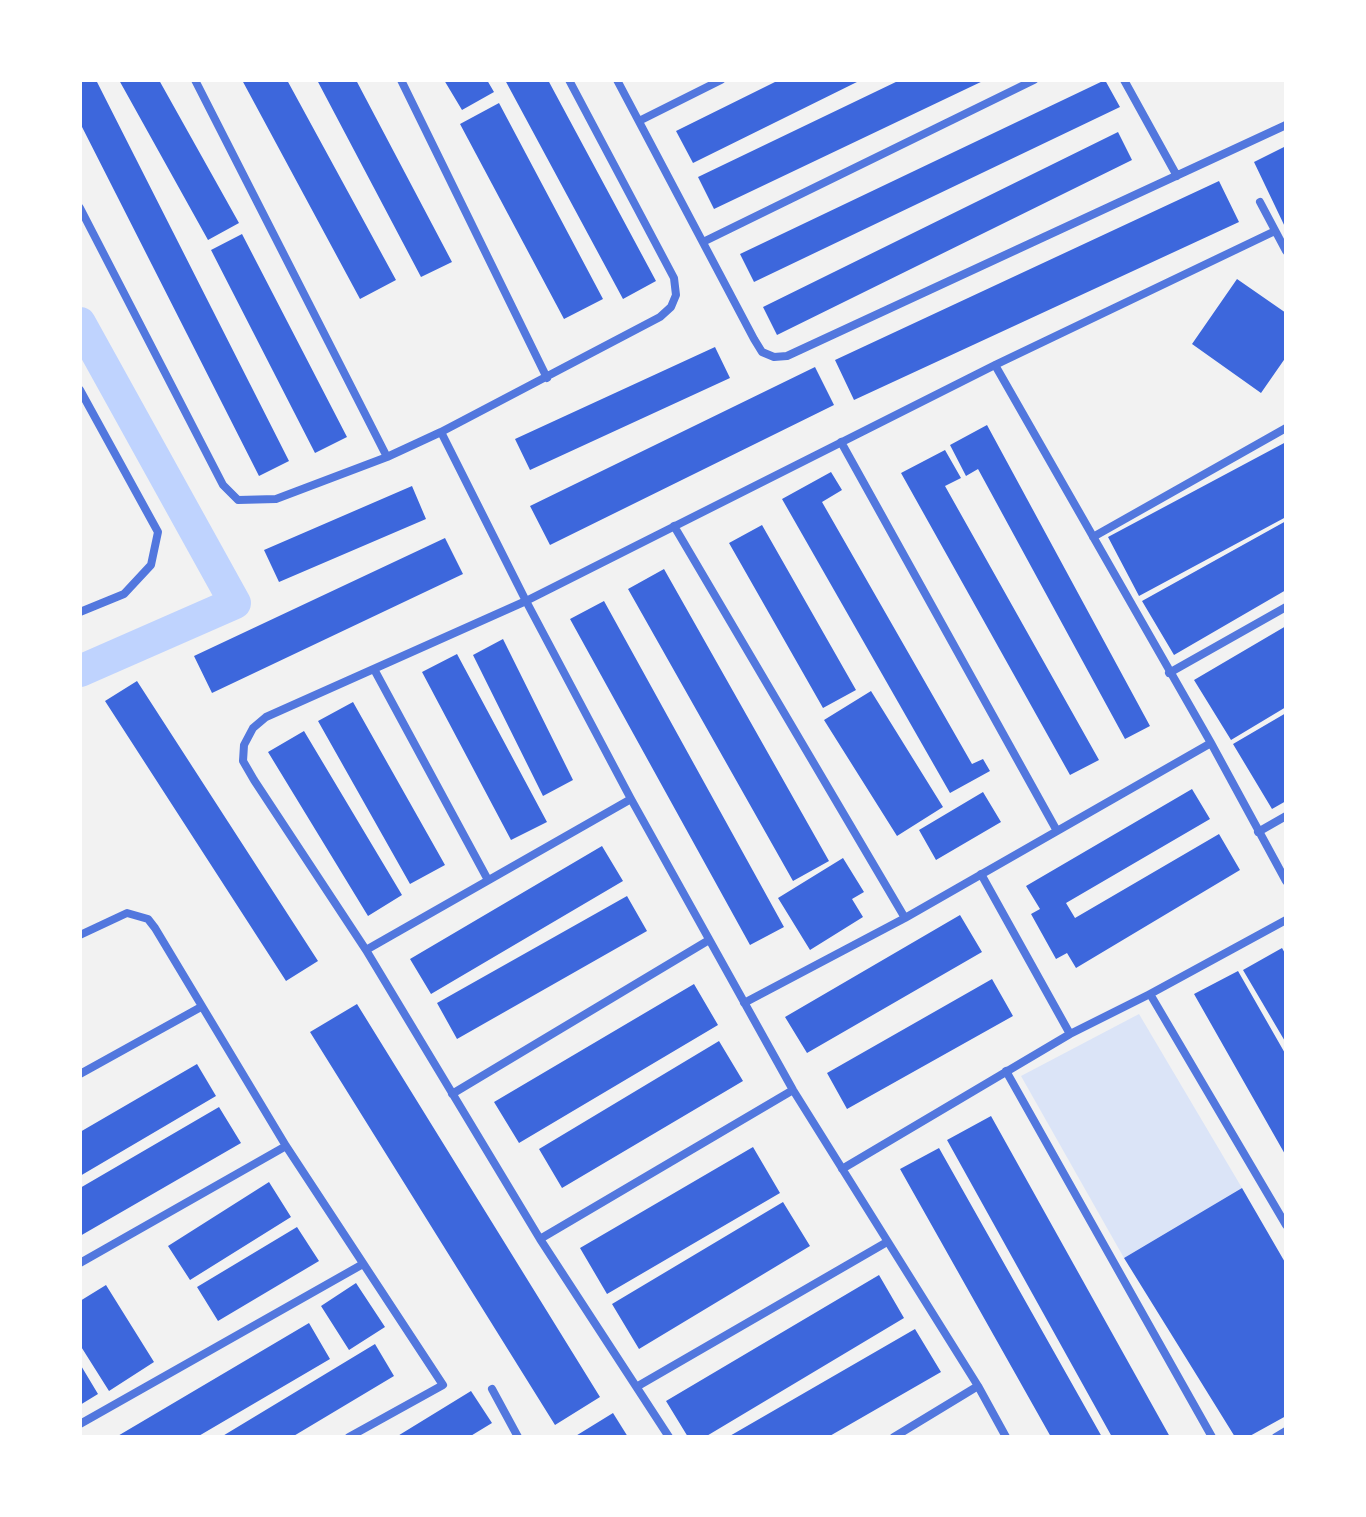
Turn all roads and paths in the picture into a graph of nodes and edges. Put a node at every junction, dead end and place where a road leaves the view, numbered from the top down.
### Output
1 (195, 80) edge
2 (401, 80) edge
3 (569, 80) edge
4 (617, 80) edge
5 (721, 80) edge
6 (1034, 80) edge
7 (1124, 80) edge
8 (639, 121) junction
9 (1286, 125) edge
10 (1177, 176) junction
11 (1260, 202) dead end
12 (80, 208) edge
13 (1275, 231) junction
14 (703, 242) junction
15 (1286, 251) edge
16 (995, 365) junction
17 (547, 378) junction
18 (80, 390) edge
19 (1286, 428) edge
20 (441, 432) junction
21 (841, 442) junction
22 (387, 457) junction
23 (674, 526) junction
24 (1093, 537) junction
25 (526, 601) junction
26 (1286, 607) edge
27 (80, 612) edge
28 (375, 671) junction
29 (1169, 673) junction
30 (1211, 743) junction
31 (631, 799) junction
32 (1286, 816) edge
33 (1057, 831) junction
34 (1258, 832) junction
35 (981, 874) junction
36 (488, 880) junction
37 (1286, 881) edge
38 (905, 918) junction
39 (1286, 920) edge
40 (80, 935) edge
41 (709, 940) junction
42 (366, 950) junction
43 (1150, 994) junction
44 (744, 1003) junction
45 (201, 1007) junction
46 (1070, 1034) junction
47 (1006, 1071) junction
48 (80, 1074) edge
49 (793, 1090) junction
50 (452, 1094) junction
51 (286, 1146) junction
52 (842, 1169) junction
53 (1286, 1225) edge
54 (540, 1239) junction
55 (887, 1242) junction
56 (80, 1263) edge
57 (363, 1264) junction
58 (638, 1386) junction
59 (978, 1386) junction
60 (492, 1389) dead end
61 (80, 1424) edge
62 (1286, 1431) edge
63 (349, 1437) edge
64 (518, 1437) edge
65 (669, 1437) edge
66 (894, 1437) edge
67 (1006, 1437) edge
68 (1212, 1437) edge
69 (1276, 1437) edge

1 - 22 street
2 - 17 street
3 - 17 street
4 - 8 street
5 - 8 street
6 - 14 street
7 - 10 street
8 - 14 street
9 - 10 street
10 - 14 street
11 - 13 street
12 - 22 street
13 - 15 street
13 - 16 street
16 - 21 street
16 - 24 street
17 - 20 street
18 - 27 street
19 - 24 street
20 - 22 street
20 - 25 street
21 - 23 street
21 - 33 street
23 - 25 street
23 - 38 street
24 - 29 street
25 - 28 street
25 - 31 street
26 - 29 street
28 - 36 street
28 - 42 street
29 - 30 street
30 - 33 street
30 - 34 street
31 - 36 street
31 - 41 street
32 - 34 street
33 - 35 street
34 - 37 street
35 - 38 street
35 - 46 street
36 - 42 street
38 - 44 street
39 - 43 street
40 - 45 street
41 - 44 street
41 - 50 street
42 - 50 street
43 - 46 street
43 - 53 street
44 - 49 street
45 - 48 street
45 - 51 street
46 - 47 street
47 - 52 street
47 - 68 street
49 - 52 street
49 - 54 street
50 - 54 street
51 - 56 street
51 - 57 street
52 - 55 street
54 - 58 street
55 - 58 street
55 - 59 street
57 - 61 street
57 - 63 street
58 - 65 street
59 - 66 street
59 - 67 street
60 - 64 street
62 - 69 street

